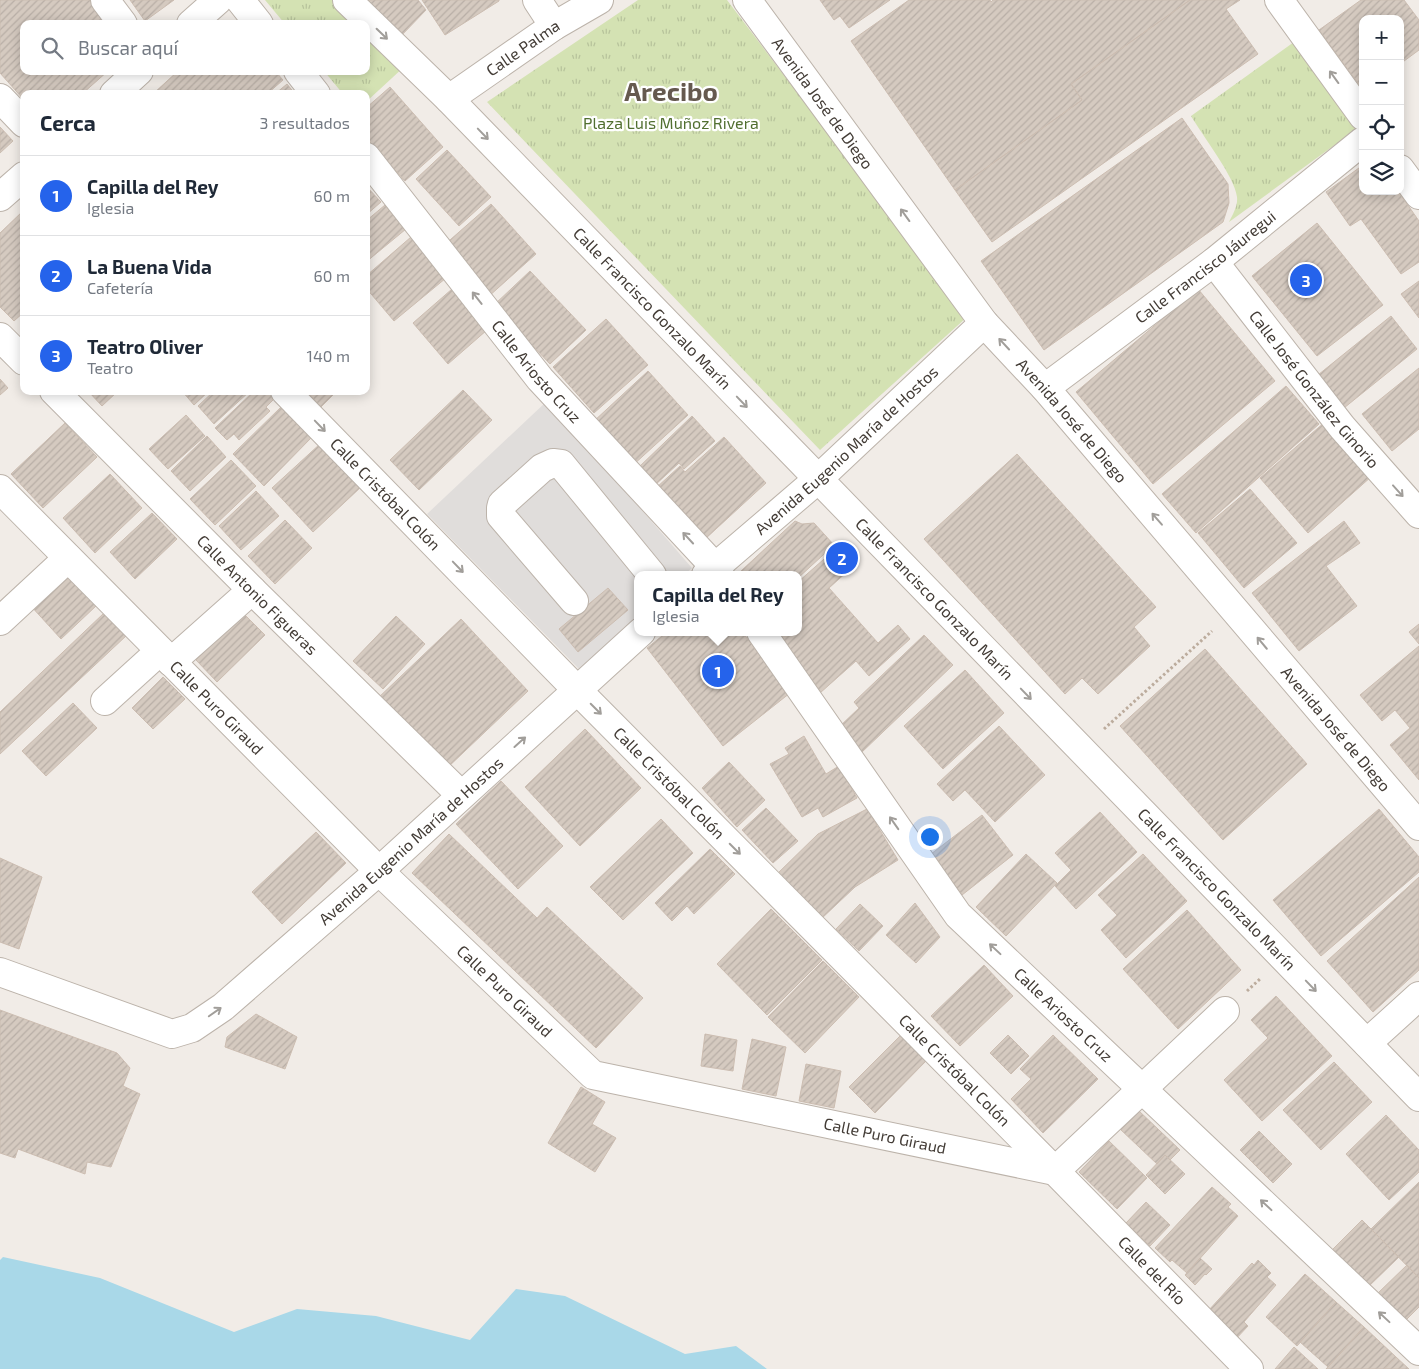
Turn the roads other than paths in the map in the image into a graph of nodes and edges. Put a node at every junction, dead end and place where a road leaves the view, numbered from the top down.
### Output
1 (105, 0) edge
2 (218, 0) edge
3 (240, 0) edge
4 (347, 0) edge
5 (537, 0) edge
6 (598, 0) edge
7 (747, 0) edge
8 (1279, 0) edge
9 (120, 20) edge
10 (196, 20) edge
11 (256, 20) edge
12 (368, 20) edge
13 (370, 22) edge
14 (554, 26) junction
15 (135, 75) edge
16 (301, 75) edge
17 (118, 90) edge
18 (313, 90) edge
19 (0, 98) edge
20 (449, 99) junction
21 (1359, 110) edge
22 (20, 119) edge
23 (1359, 144) edge
24 (370, 161) edge
25 (1404, 174) edge
26 (20, 180) edge
27 (1419, 195) edge
28 (0, 197) edge
29 (1214, 262) junction
30 (984, 323) junction
31 (0, 337) edge
32 (20, 357) edge
33 (1045, 388) junction
34 (58, 395) edge
35 (290, 395) edge
36 (817, 480) junction
37 (0, 489) edge
38 (1419, 514) edge
39 (68, 558) junction
40 (649, 571) edge
41 (713, 571) edge
42 (715, 571) edge
43 (252, 590) junction
44 (574, 601) dead end
45 (0, 621) edge
46 (637, 636) edge
47 (764, 636) edge
48 (166, 657) junction
49 (577, 690) junction
50 (106, 701) dead end
51 (461, 796) junction
52 (1419, 826) edge
53 (379, 871) junction
54 (0, 972) edge
55 (1419, 996) edge
56 (1225, 1011) road end
57 (1367, 1043) junction
58 (1142, 1088) junction
59 (1419, 1097) edge
60 (1055, 1171) junction
61 (1419, 1351) edge
62 (1249, 1369) edge

1 - 9 street
2 - 10 street
3 - 11 street
4 -> 12 street, Calle Francisco Gonzalo Marín
5 - 14 street
6 - 14 street, Calle Palma
30 -> 7 street, Avenida José de Diego
21 -> 8 street
13 -> 20 street, Calle Francisco Gonzalo Marín
14 - 20 street, Calle Palma
15 - 17 street
16 - 18 street
19 - 22 street
20 -> 36 street, Calle Francisco Gonzalo Marín
23 - 29 street, Calle Francisco Jáuregui
41 -> 24 street, Calle Ariosto Cruz
25 - 27 street
26 - 28 street
29 - 33 street, Calle Francisco Jáuregui
29 -> 38 street, Calle José González Ginorio
33 -> 30 street, Avenida José de Diego
30 - 36 street, Avenida Eugenio María de Hostos
31 - 32 street
52 -> 33 street, Avenida José de Diego
34 - 43 street, Calle Antonio Figueras
35 -> 49 street, Calle Cristóbal Colón
36 - 42 street, Avenida Eugenio María de Hostos
36 -> 57 street, Calle Francisco Gonzalo Marín
37 - 39 street, Calle Puro Giraud
39 - 45 street
39 - 48 street, Calle Puro Giraud
40 - 44 street
43 - 48 street
43 - 51 street, Calle Antonio Figueras
46 - 49 street, Avenida Eugenio María de Hostos
58 -> 47 street, Calle Ariosto Cruz
48 - 50 street
48 - 53 street, Calle Puro Giraud
51 -> 49 street, Avenida Eugenio María de Hostos
49 -> 60 street, Calle Cristóbal Colón
51 - 53 street, Avenida Eugenio María de Hostos
54 -> 53 street, Avenida Eugenio María de Hostos
53 - 60 street, Calle Puro Giraud
55 - 57 street
56 - 58 street
57 - 59 street, Calle Francisco Gonzalo Marín
58 - 60 street
61 -> 58 street, Calle Ariosto Cruz
60 - 62 street, Calle del Río

